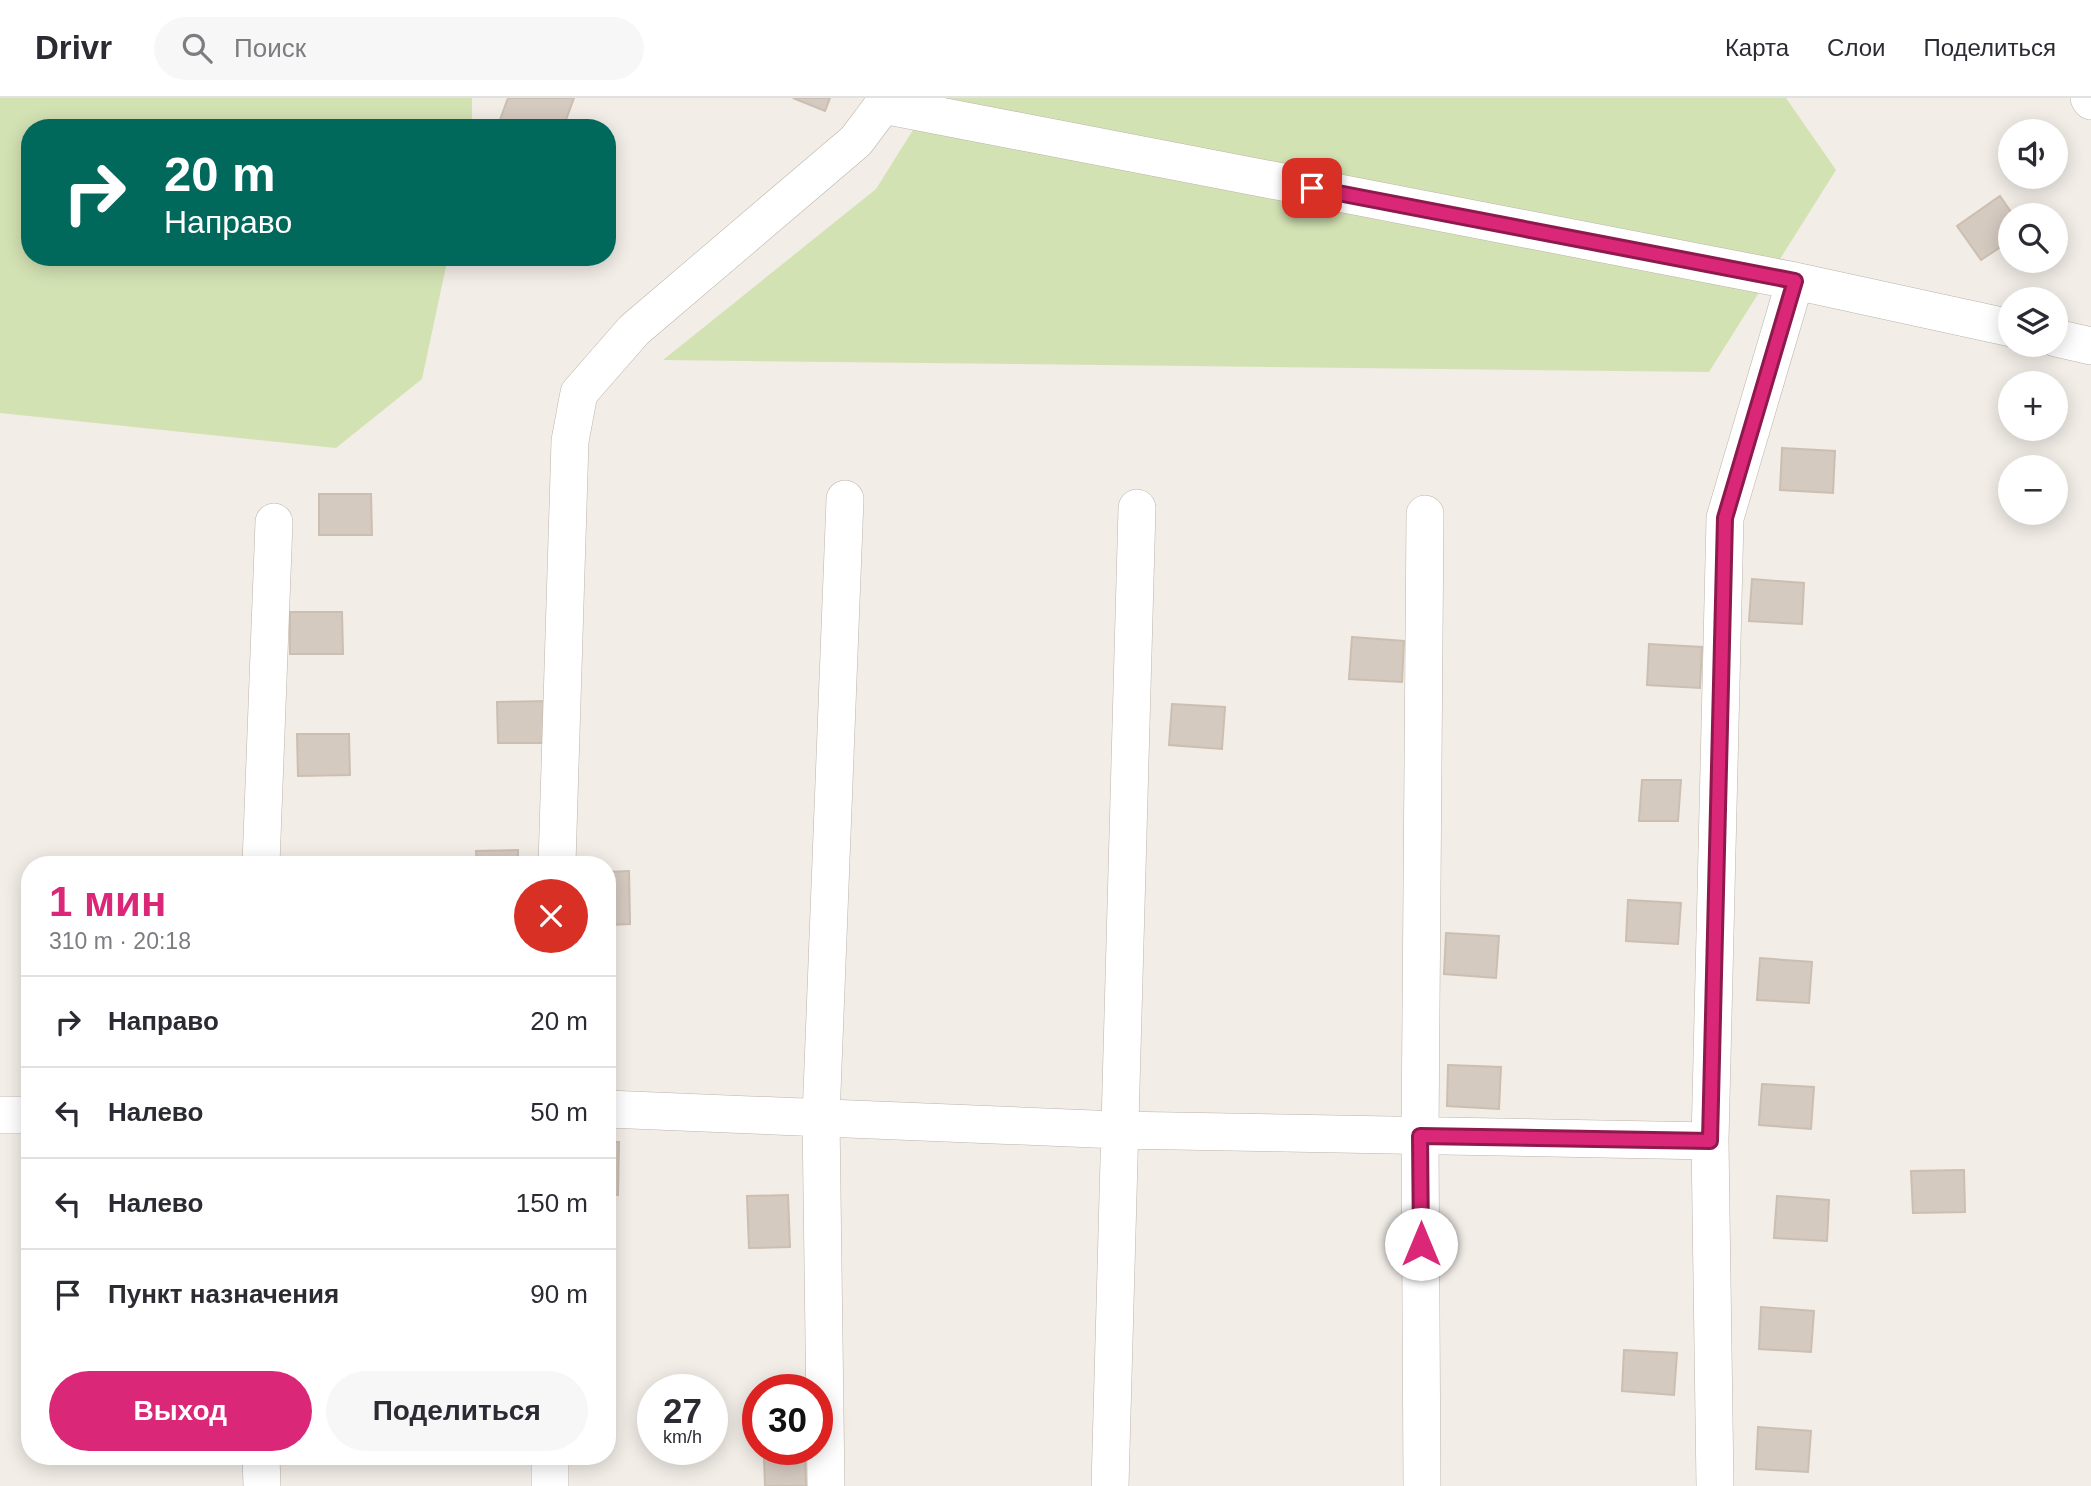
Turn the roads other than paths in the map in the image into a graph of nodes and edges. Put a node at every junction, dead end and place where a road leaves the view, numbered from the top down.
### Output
1 (885, 101) edge
2 (1795, 281) junction
3 (1998, 325) edge
4 (2068, 341) edge
5 (2091, 346) edge
6 (845, 499) dead end
7 (1137, 509) dead end
8 (1425, 514) dead end
9 (274, 522) dead end
10 (261, 856) edge
11 (557, 856) edge
12 (616, 1109) edge
13 (0, 1115) edge
14 (21, 1115) edge
15 (821, 1118) junction
16 (1118, 1130) junction
17 (1420, 1136) junction
18 (1710, 1141) junction
19 (261, 1465) edge
20 (550, 1465) edge
21 (262, 1486) edge
22 (550, 1486) edge
23 (826, 1486) edge
24 (1110, 1486) edge
25 (1422, 1486) edge
26 (1715, 1486) edge

1 - 2 street
1 - 11 street
2 - 3 street
2 - 18 street
4 - 5 street
6 - 15 street
7 - 16 street
8 - 17 street
9 - 10 street
12 - 15 street
13 - 14 street
15 - 16 street
15 - 23 street
16 - 17 street
16 - 24 street
17 - 18 street
17 - 25 street
18 - 26 street
19 - 21 street
20 - 22 street

